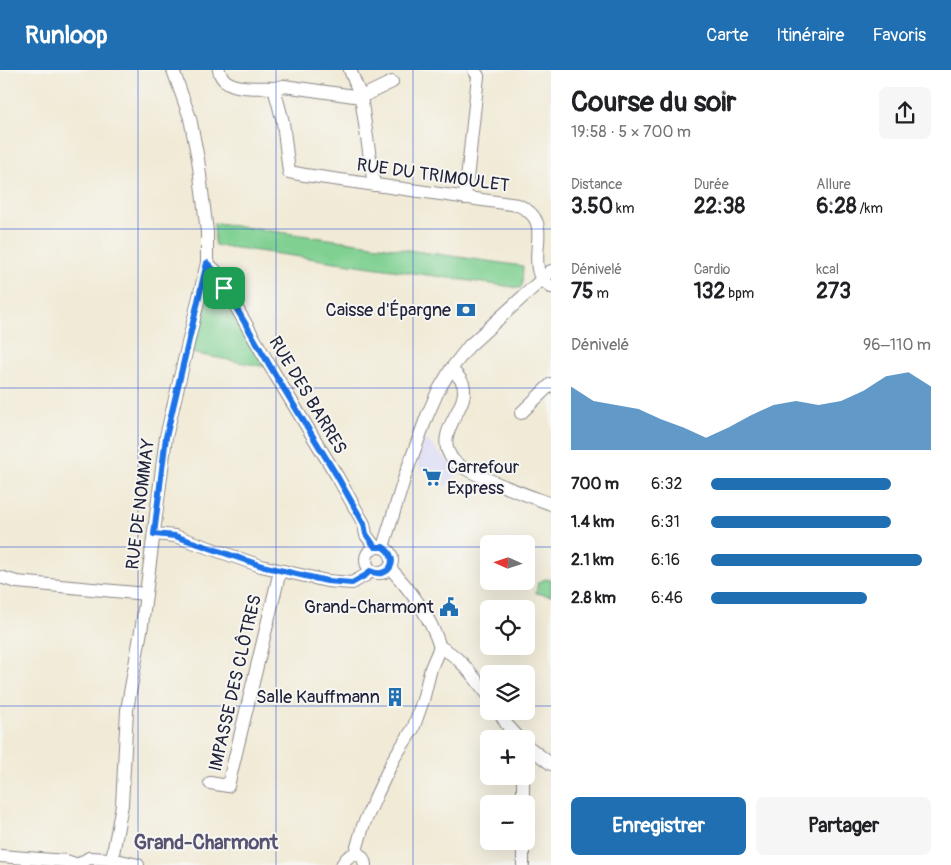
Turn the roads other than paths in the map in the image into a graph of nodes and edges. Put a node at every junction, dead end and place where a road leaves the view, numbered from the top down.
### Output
1 (173, 70) edge
2 (218, 70) edge
3 (350, 70) edge
4 (474, 70) edge
5 (392, 82) dead end
6 (274, 88) junction
7 (361, 98) junction
8 (374, 184) junction
9 (465, 198) junction
10 (546, 228) edge
11 (207, 263) junction
12 (548, 279) edge
13 (451, 369) junction
14 (551, 384) edge
15 (521, 413) dead end
16 (551, 504) edge
17 (154, 534) junction
18 (379, 547) junction
19 (390, 568) junction
20 (280, 571) junction
21 (370, 571) junction
22 (0, 577) edge
23 (146, 594) junction
24 (440, 647) junction
25 (480, 685) edge
26 (504, 720) edge
27 (512, 730) edge
28 (535, 754) edge
29 (551, 764) edge
30 (210, 783) dead end
31 (523, 850) edge
32 (355, 854) junction
33 (0, 856) edge
34 (112, 859) junction
35 (78, 865) edge
36 (138, 865) edge
37 (342, 865) edge
38 (365, 865) edge
39 (523, 865) edge

1 - 11 street, RUE DE NOMMAY
2 - 6 street
3 - 7 street
4 - 9 street
5 - 7 street
6 - 7 street
6 - 8 street, RUE DU TRIMOULET
7 - 8 street
8 - 9 street, RUE DU TRIMOULET
9 - 10 street, RUE DU TRIMOULET
10 - 12 street, RUE DU TRIMOULET
11 - 17 street, RUE DE NOMMAY
11 - 18 street, RUE DES BARRES
12 - 13 street
13 - 16 street
13 - 18 street
14 - 15 street
17 - 20 street
17 - 23 street, RUE DE NOMMAY
18 - 19 street
18 - 21 street
19 - 21 street
19 - 24 street
20 - 21 street
20 - 30 street, IMPASSE DES CLÔTRES
22 - 23 street
23 - 34 street, RUE DE NOMMAY
24 - 25 street
24 - 32 street
26 - 27 street
28 - 29 street
31 - 39 street
32 - 37 street
32 - 38 street
33 - 35 street
34 - 35 street
34 - 36 street

